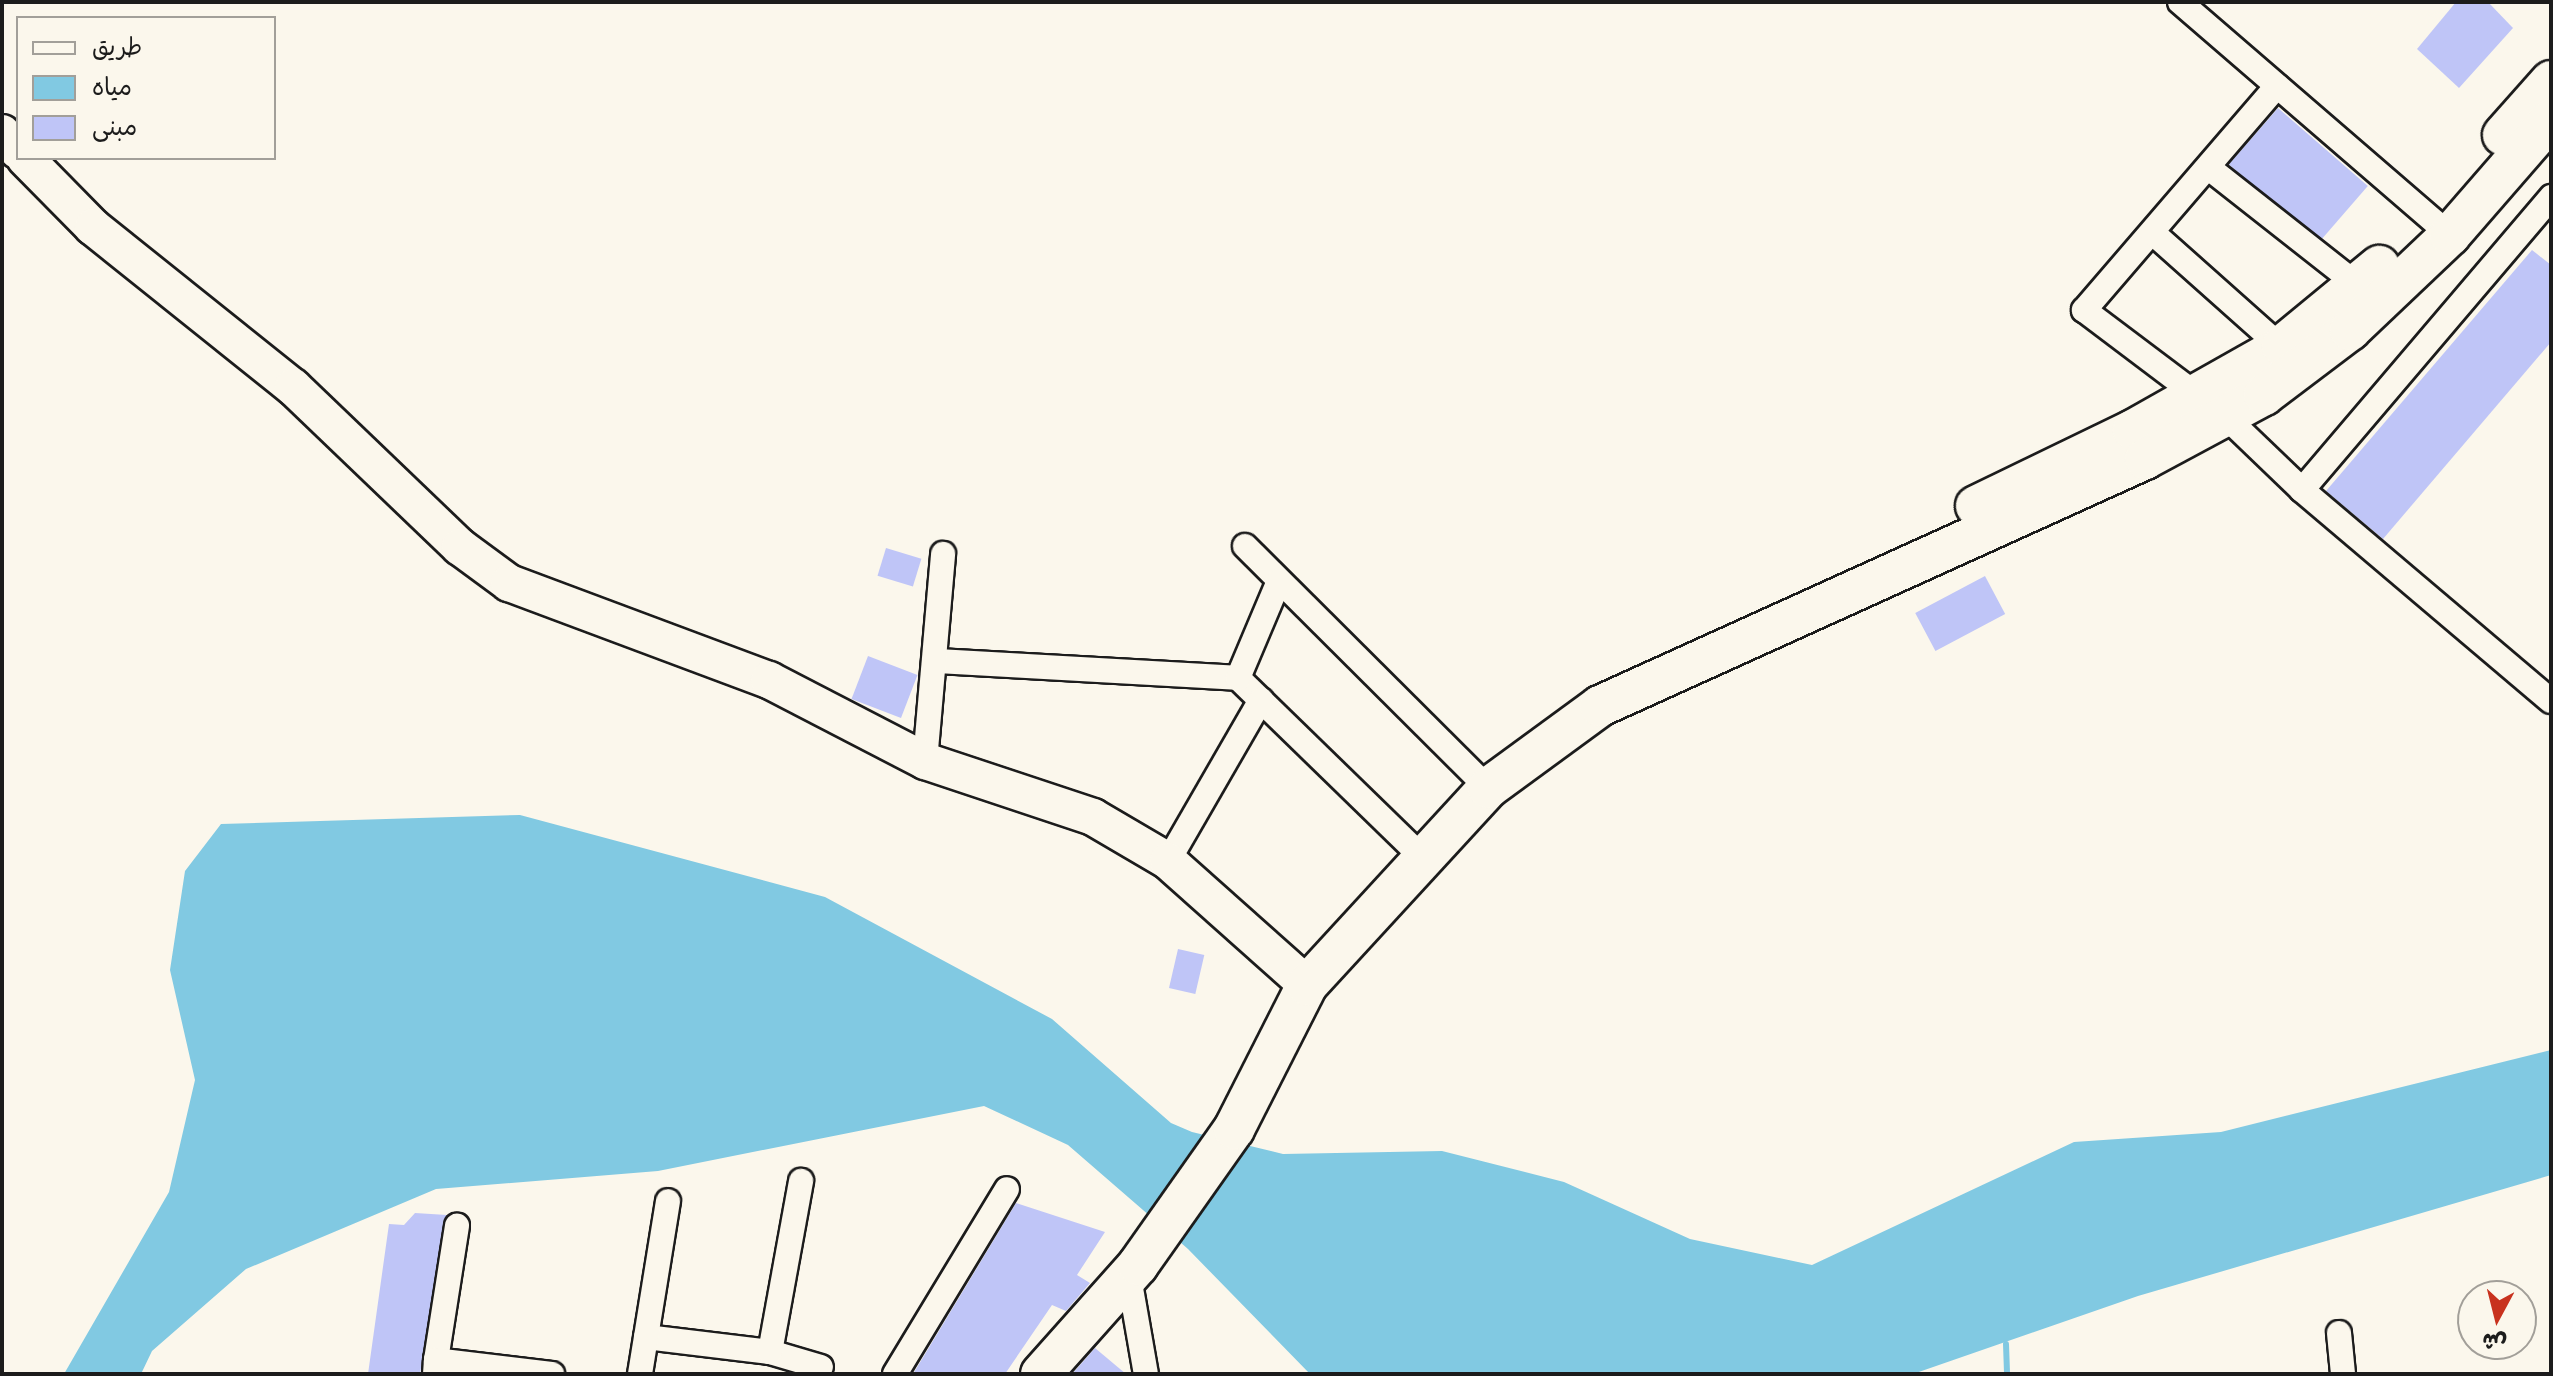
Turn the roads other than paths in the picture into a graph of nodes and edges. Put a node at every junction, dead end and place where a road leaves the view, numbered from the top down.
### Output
1 (2180, 2) edge
2 (2551, 81) edge
3 (2277, 86) junction
4 (2551, 119) edge
5 (2, 133) edge
6 (16, 149) edge
7 (27, 160) edge
8 (2209, 168) junction
9 (2551, 197) edge
10 (2440, 226) junction
11 (2153, 233) junction
12 (2369, 294) junction
13 (2293, 357) junction
14 (2210, 406) junction
15 (2302, 490) junction
16 (1245, 546) dead end
17 (943, 554) dead end
18 (1279, 581) junction
19 (936, 661) junction
20 (1238, 678) junction
21 (1261, 700) junction
22 (2551, 701) edge
23 (925, 761) junction
24 (1481, 780) junction
25 (1414, 849) junction
26 (1168, 861) junction
27 (1316, 976) junction
28 (801, 1181) dead end
29 (1007, 1189) dead end
30 (668, 1201) dead end
31 (457, 1226) dead end
32 (1133, 1271) junction
33 (2339, 1333) dead end
34 (646, 1337) junction
35 (770, 1352) junction
36 (435, 1367) edge
37 (821, 1367) dead end
38 (552, 1374) edge
39 (640, 1374) edge
40 (895, 1374) edge
41 (1041, 1374) edge
42 (1146, 1374) edge
43 (2343, 1374) edge

1 - 3 street
2 - 10 main road
3 - 8 street
3 - 10 street
4 - 10 main road
5 - 6 main road
7 - 23 main road
8 - 11 street
8 - 12 street
9 - 15 street
10 - 12 main road
11 - 13 street
11 - 14 street
12 - 13 main road
13 - 14 main road
14 - 15 street
14 - 24 main road
15 - 22 street
16 - 18 street
17 - 19 street
18 - 20 street
18 - 24 street
19 - 20 street
19 - 23 street
20 - 21 street
21 - 25 street
21 - 26 street
23 - 26 main road
24 - 25 main road
25 - 27 main road
26 - 27 main road
27 - 32 main road
28 - 35 street
29 - 40 street
30 - 34 street
31 - 36 street
32 - 41 main road
32 - 42 street
33 - 43 street
34 - 35 street
34 - 39 street
35 - 37 street
36 - 38 street

